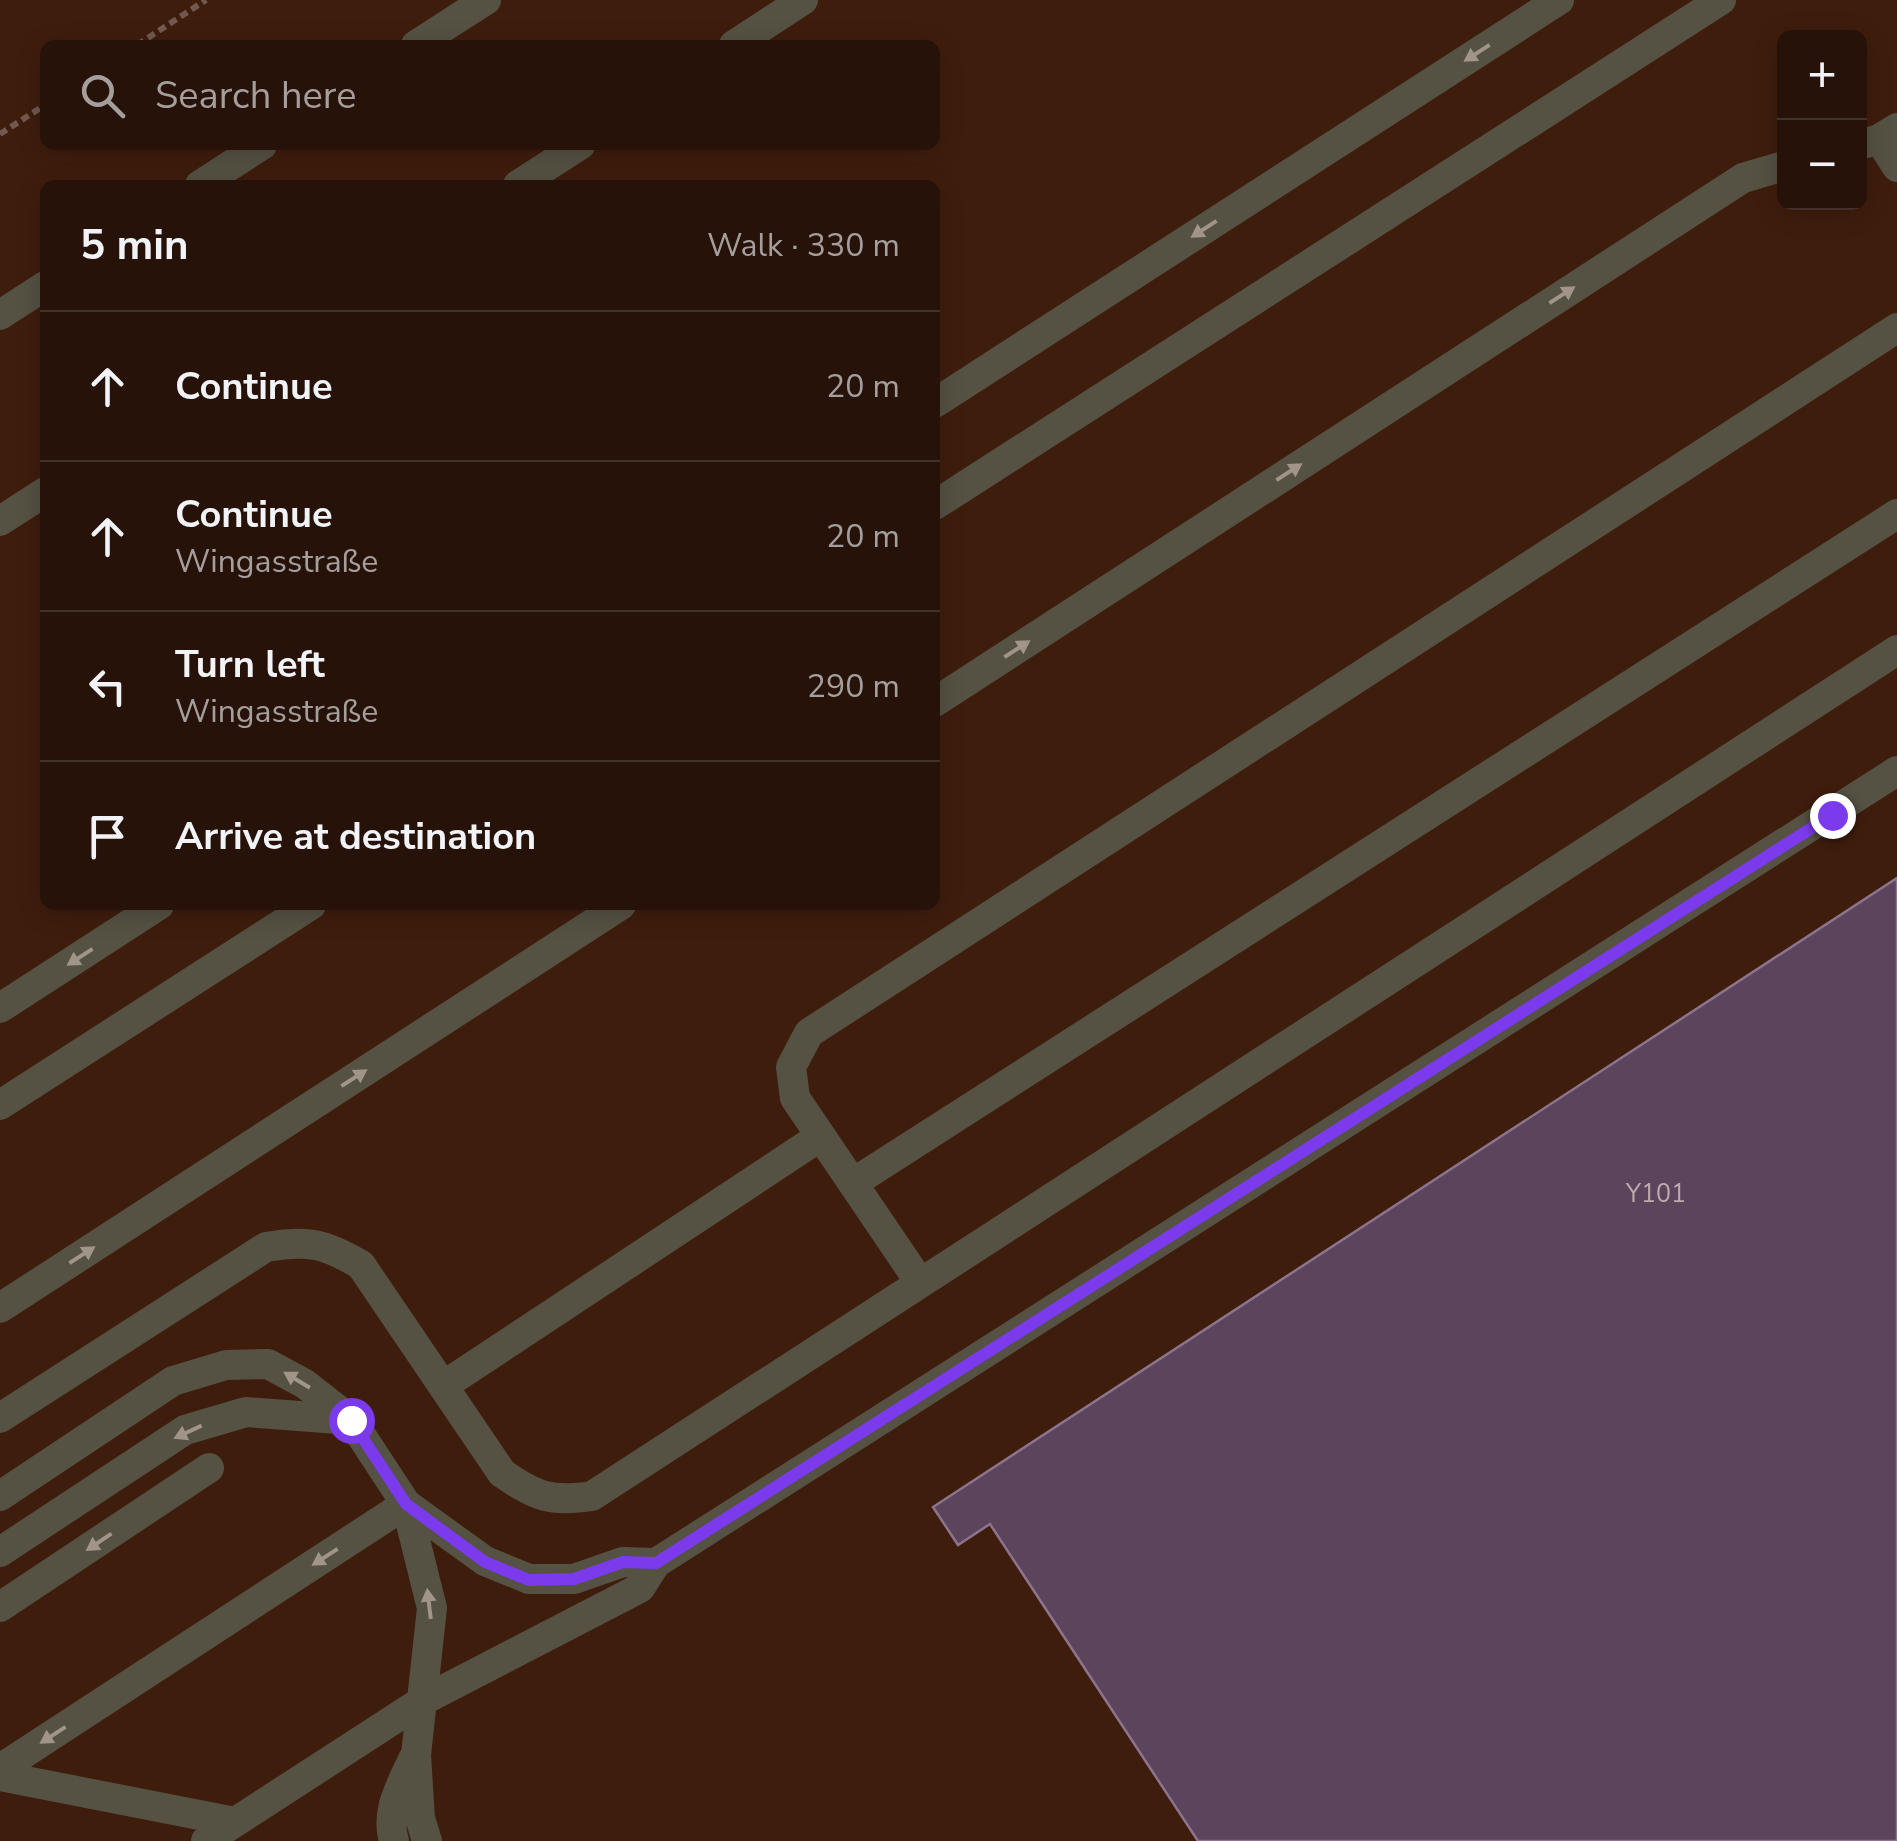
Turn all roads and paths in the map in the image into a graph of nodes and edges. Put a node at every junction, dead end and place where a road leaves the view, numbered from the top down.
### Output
1 (206, 0) edge
2 (486, 0) edge
3 (803, 0) edge
4 (1559, 0) edge
5 (1721, 0) edge
6 (145, 40) edge
7 (424, 40) edge
8 (742, 40) edge
9 (40, 108) edge
10 (0, 134) edge
11 (1878, 138) edge
12 (254, 150) edge
13 (572, 150) edge
14 (1897, 167) edge
15 (1777, 168) edge
16 (208, 180) edge
17 (526, 180) edge
18 (40, 289) edge
19 (0, 315) edge
20 (1897, 328) edge
21 (940, 401) edge
22 (40, 495) edge
23 (940, 502) edge
24 (1897, 514) edge
25 (0, 521) edge
26 (1897, 650) edge
27 (940, 699) edge
28 (1897, 771) edge
29 (152, 910) edge
30 (303, 910) edge
31 (614, 910) edge
32 (0, 1008) edge
33 (0, 1105) edge
34 (821, 1136) junction
35 (853, 1183) junction
36 (919, 1282) junction
37 (0, 1308) edge
38 (443, 1386) junction
39 (0, 1418) edge
40 (351, 1420) junction
41 (209, 1468) dead end
42 (0, 1496) edge
43 (406, 1504) junction
44 (0, 1552) edge
45 (656, 1563) junction
46 (0, 1607) edge
47 (422, 1701) junction
48 (416, 1754) junction
49 (0, 1773) edge
50 (235, 1822) junction
51 (206, 1841) edge
52 (394, 1841) edge
53 (427, 1841) edge

1 - 6 path
2 - 7 street
3 - 8 street
4 -> 21 street
5 - 23 street
9 - 10 path
11 - 14 street
12 - 16 street
13 - 17 street
27 -> 15 street
18 - 19 street
20 - 34 street
22 - 25 street
24 - 35 street
26 - 36 street
28 - 45 street
29 -> 32 street
30 - 33 street
37 -> 31 street
34 - 35 street
34 - 38 street
35 - 36 street
36 - 38 street
38 - 39 street
40 -> 42 street
40 - 43 street
40 -> 44 street
41 -> 46 street
43 - 45 street
47 -> 43 street
43 -> 49 street
45 - 47 street
47 - 48 street
47 - 50 street
48 - 52 street
48 - 53 street
49 - 50 street
50 - 51 street

